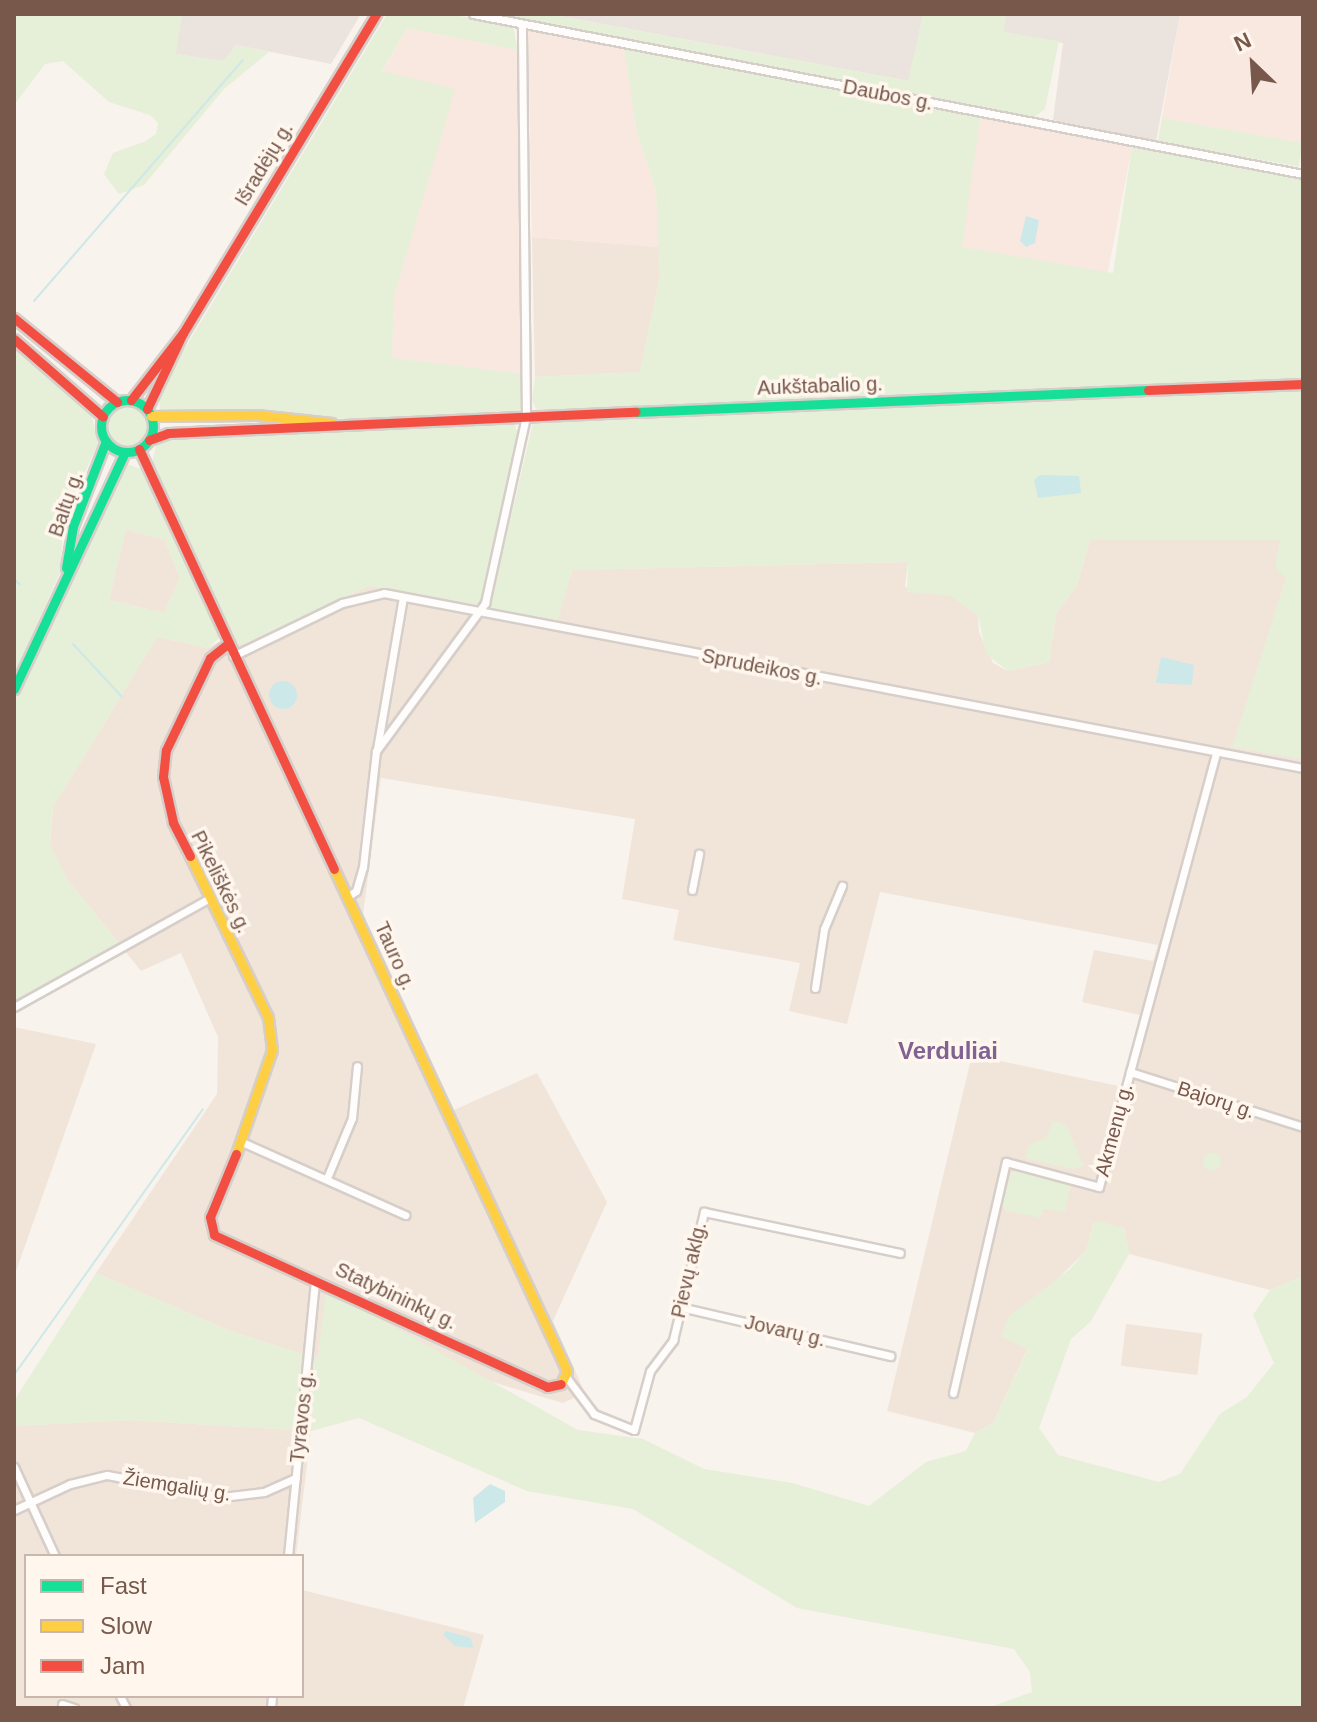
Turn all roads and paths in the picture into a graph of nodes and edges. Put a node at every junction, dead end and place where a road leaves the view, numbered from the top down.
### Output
1 (376, 14) edge
2 (473, 14) edge
3 (522, 24) junction
4 (1303, 174) edge
5 (14, 318) edge
6 (183, 333) junction
7 (14, 339) edge
8 (1303, 384) edge
9 (131, 400) junction
10 (117, 402) junction
11 (149, 413) junction
12 (526, 416) junction
13 (103, 417) junction
14 (339, 424) junction
15 (149, 440) junction
16 (106, 441) junction
17 (139, 449) junction
18 (125, 452) junction
19 (64, 579) junction
20 (403, 597) junction
21 (478, 612) junction
22 (227, 644) junction
23 (233, 656) junction
24 (14, 689) edge
25 (376, 751) junction
26 (1216, 752) junction
27 (1303, 768) edge
28 (699, 854) dead end
29 (842, 886) dead end
30 (692, 890) dead end
31 (350, 895) junction
32 (208, 899) junction
33 (815, 988) dead end
34 (14, 1007) edge
35 (357, 1066) dead end
36 (1130, 1072) junction
37 (1303, 1127) edge
38 (242, 1142) junction
39 (327, 1178) junction
40 (405, 1215) dead end
41 (214, 1235) joint
42 (900, 1253) dead end
43 (316, 1278) junction
44 (680, 1307) junction
45 (890, 1356) dead end
46 (564, 1381) junction
47 (953, 1393) dead end
48 (14, 1467) edge
49 (296, 1478) junction
50 (30, 1502) junction
51 (14, 1510) edge
52 (54, 1554) edge
53 (288, 1554) edge
54 (62, 1704) dead end
55 (74, 1708) edge

1 - 6 main road, Išradėjų g.
2 - 3 street, Daubos g.
3 - 4 street, Daubos g.
3 - 12 street
5 - 10 main road
6 - 9 main road, Išradėjų g.
6 - 11 main road, Išradėjų g.
7 - 13 main road
8 - 12 main road, Aukštabalio g.
9 - 10 main road
9 - 11 main road
10 - 13 main road
11 - 14 main road, Aukštabalio g.
11 - 15 main road
12 - 14 main road, Aukštabalio g.
12 - 21 street
13 - 16 main road
14 - 15 main road, Aukštabalio g.
15 - 17 main road
16 - 18 main road
16 - 19 main road, Baltų g.
17 - 18 main road
17 - 22 main road, Tauro g.
18 - 19 main road, Baltų g.
19 - 24 main road, Baltų g.
20 - 21 street, Sprudeikos g.
20 - 23 street, Sprudeikos g.
20 - 25 street
21 - 25 street
21 - 26 street, Sprudeikos g.
22 - 23 main road, Tauro g.
22 - 32 main road, Pikeliškės g.
23 - 31 main road, Tauro g.
25 - 31 street
26 - 27 street, Sprudeikos g.
26 - 36 street, Akmenų g.
28 - 30 street
29 - 33 street
31 - 46 main road, Tauro g.
32 - 34 street
32 - 38 main road, Pikeliškės g.
35 - 39 street
36 - 37 street, Bajorų g.
36 - 47 street, Akmenų g.
38 - 39 street
38 - 41 main road, Pikeliškės g.
39 - 40 street
41 - 43 main road, Statybininkų g.
42 - 44 street, Pievų aklg.
43 - 46 main road, Statybininkų g.
43 - 49 street, Tyravos g.
44 - 45 street, Jovarų g.
44 - 46 street, Pievų aklg.
48 - 50 street
49 - 50 street, Žiemgalių g.
49 - 53 street, Tyravos g.
50 - 51 street, Žiemgalių g.
50 - 52 street
54 - 55 street

